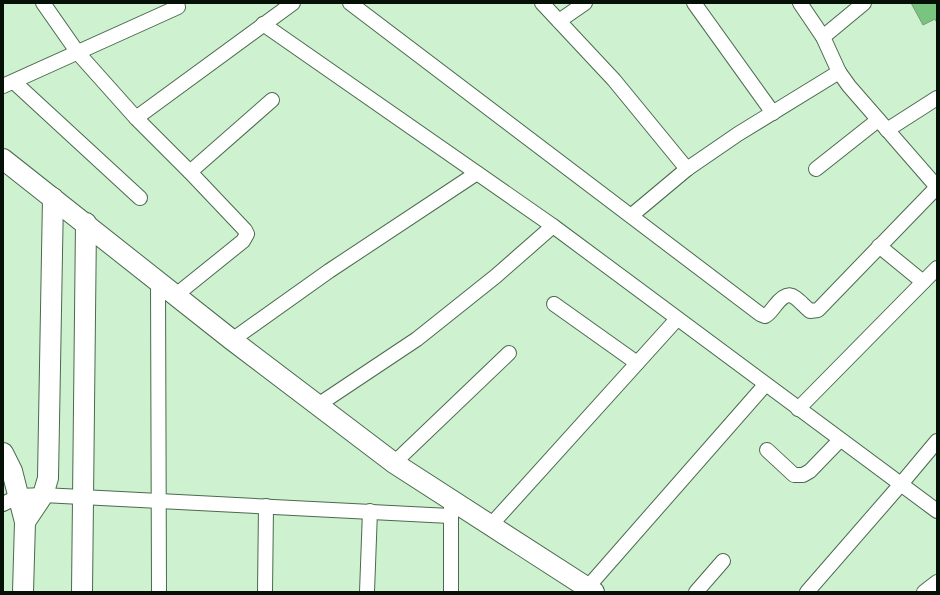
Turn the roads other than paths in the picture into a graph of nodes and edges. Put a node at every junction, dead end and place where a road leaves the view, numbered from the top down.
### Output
1 (43, 3) edge
2 (293, 3) edge
3 (350, 3) edge
4 (542, 3) edge
5 (584, 3) edge
6 (694, 3) edge
7 (800, 3) edge
8 (864, 3) edge
9 (178, 7) dead end
10 (559, 21) junction
11 (263, 24) junction
12 (823, 37) junction
13 (78, 53) junction
14 (839, 72) junction
15 (9, 84) edge
16 (937, 98) edge
17 (272, 100) dead end
18 (773, 113) junction
19 (136, 118) junction
20 (883, 125) junction
21 (3, 159) edge
22 (688, 169) junction
23 (816, 169) dead end
24 (190, 172) junction
25 (477, 173) junction
26 (937, 187) edge
27 (53, 198) junction
28 (140, 198) dead end
29 (632, 215) junction
30 (86, 224) junction
31 (553, 226) junction
32 (879, 246) junction
33 (937, 268) edge
34 (158, 281) junction
35 (923, 282) junction
36 (176, 295) junction
37 (554, 304) dead end
38 (677, 319) junction
39 (232, 340) junction
40 (509, 354) dead end
41 (637, 363) junction
42 (765, 385) junction
43 (318, 405) junction
44 (798, 409) junction
45 (840, 440) junction
46 (937, 441) edge
47 (767, 450) dead end
48 (3, 453) edge
49 (394, 463) junction
50 (901, 484) junction
51 (43, 495) junction
52 (82, 497) junction
53 (11, 500) edge
54 (159, 501) junction
55 (266, 506) junction
56 (451, 508) junction
57 (370, 511) junction
58 (937, 511) edge
59 (25, 522) junction
60 (490, 526) junction
61 (723, 561) dead end
62 (937, 582) edge
63 (590, 591) edge
64 (23, 592) edge
65 (82, 592) edge
66 (159, 592) edge
67 (265, 592) edge
68 (367, 592) edge
69 (451, 592) edge
70 (696, 592) edge
71 (806, 592) edge
72 (924, 592) edge

1 - 13 street
2 - 11 street
3 - 29 street
4 - 10 street
5 - 10 street
6 - 18 street
7 - 12 street
8 - 12 street
9 - 13 street
10 - 22 street
11 - 19 street
11 - 25 street
12 - 14 street
13 - 15 street
13 - 19 street
14 - 18 street
14 - 20 street
15 - 28 street
16 - 20 street
17 - 24 street
18 - 22 street
19 - 24 street
20 - 23 street
20 - 26 street
21 - 27 street
22 - 29 street
24 - 36 street
25 - 31 street
25 - 39 street
26 - 32 street
27 - 30 street
27 - 51 street
29 - 32 street
30 - 34 street
30 - 52 street
31 - 38 street
31 - 43 street
32 - 35 street
33 - 35 street
34 - 36 street
34 - 54 street
35 - 44 street
36 - 39 street
37 - 41 street
38 - 41 street
38 - 42 street
39 - 43 street
40 - 49 street
41 - 60 street
42 - 44 street
42 - 63 street
43 - 49 street
44 - 45 street
45 - 47 street
45 - 50 street
46 - 50 street
48 - 53 street
49 - 56 street
50 - 58 street
50 - 71 street
51 - 52 street
51 - 53 street
51 - 59 street
52 - 54 street
52 - 65 street
53 - 59 street
54 - 55 street
54 - 66 street
55 - 57 street
55 - 67 street
56 - 57 street
56 - 60 street
56 - 69 street
57 - 68 street
59 - 64 street
60 - 63 street
61 - 70 street
62 - 72 street

